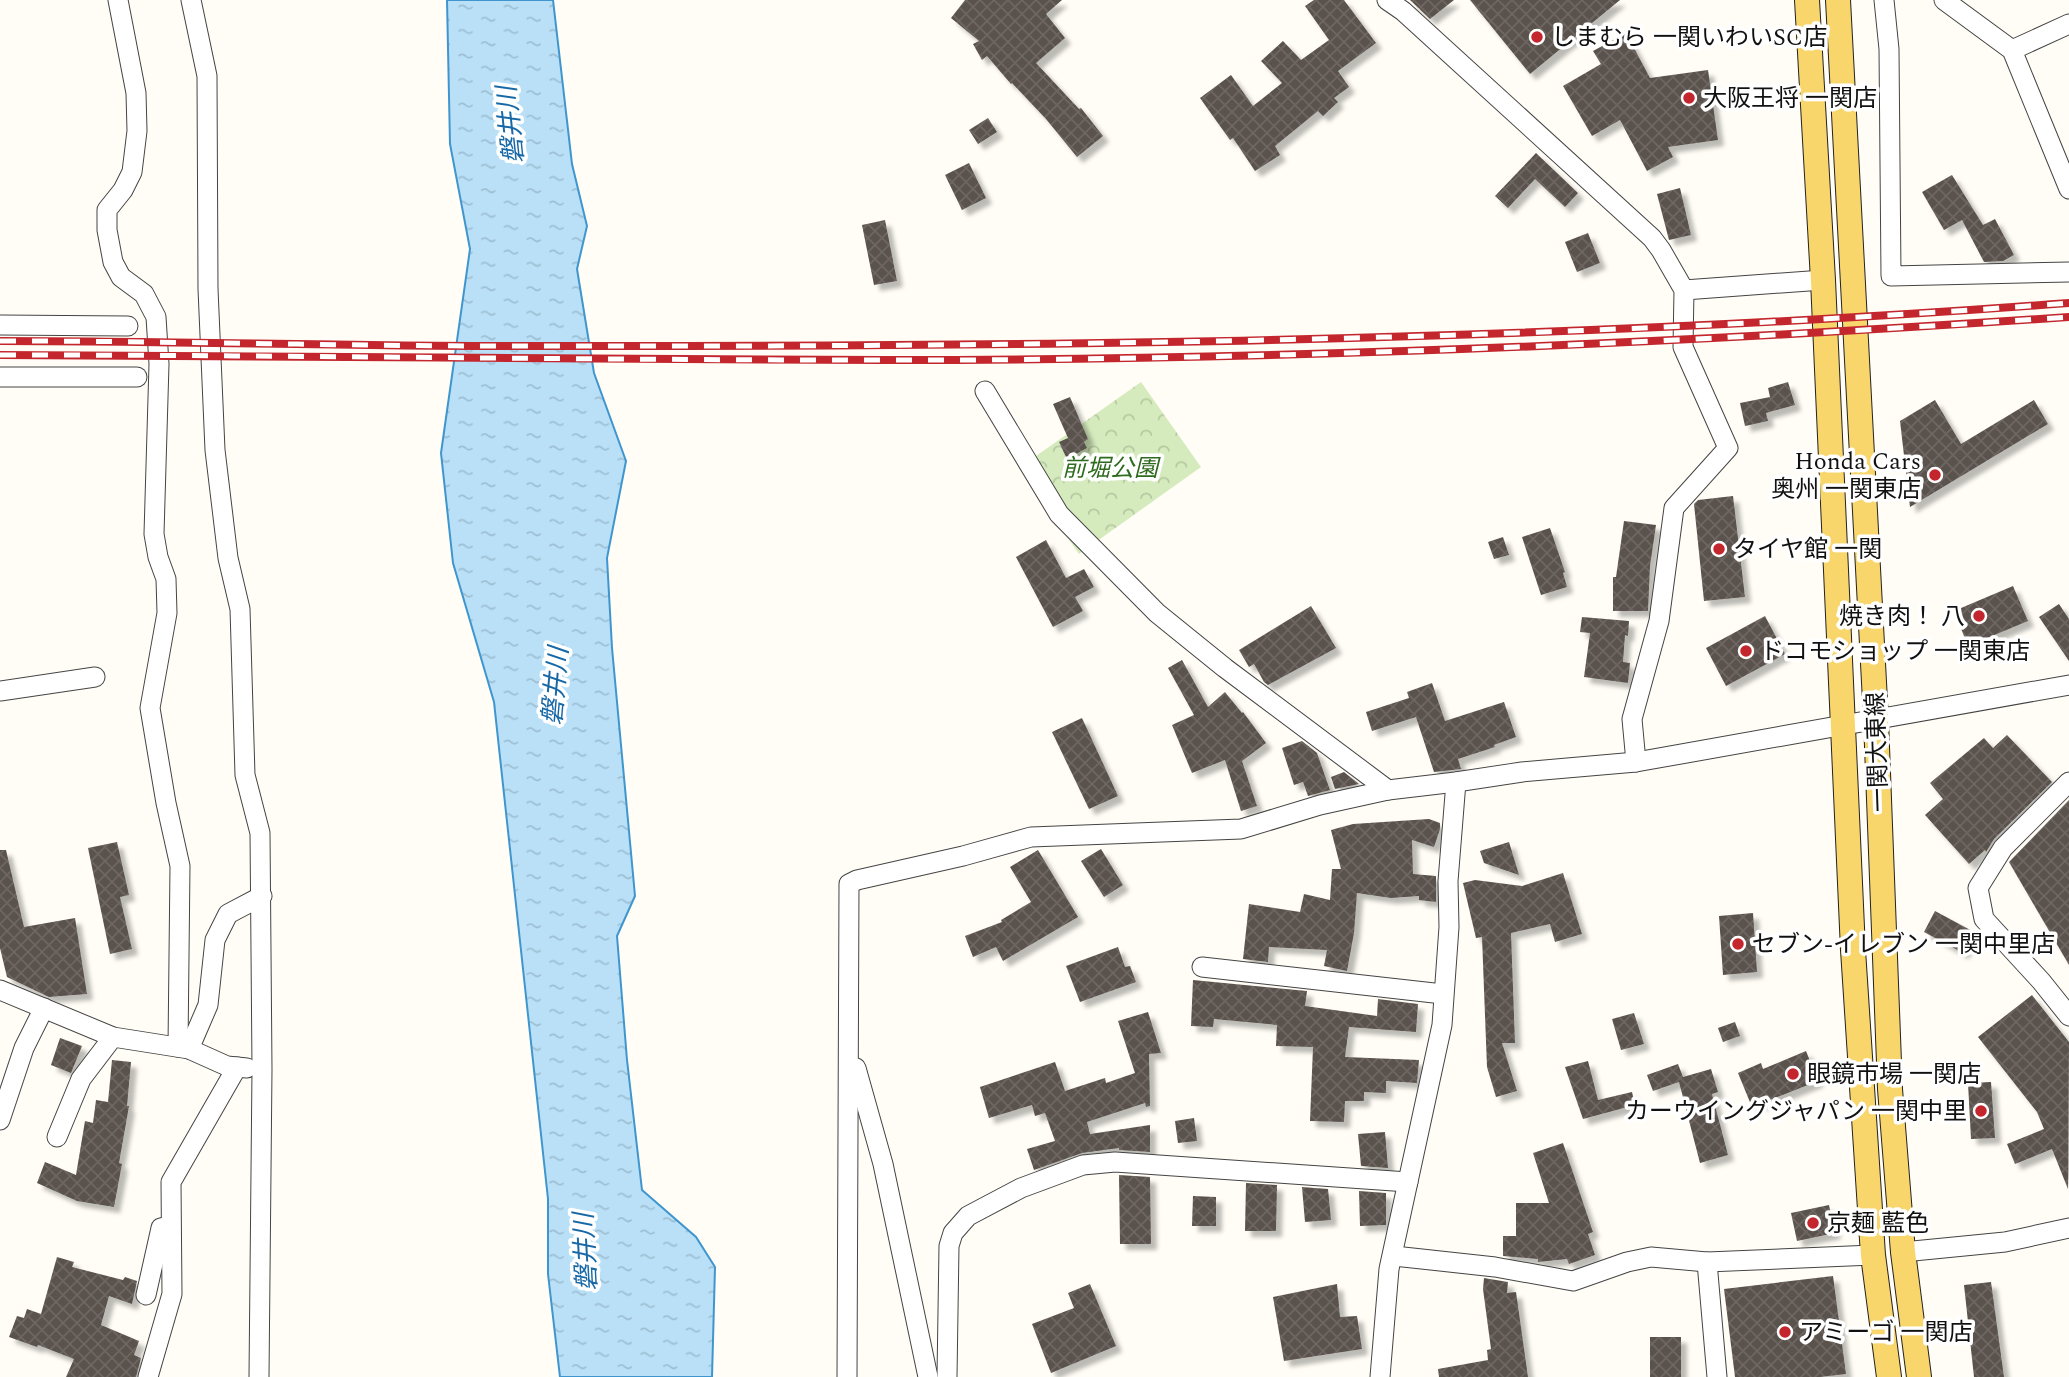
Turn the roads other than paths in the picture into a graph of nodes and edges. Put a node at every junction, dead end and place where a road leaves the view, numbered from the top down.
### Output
1 (118, 0) edge
2 (191, 0) edge
3 (1387, 0) edge
4 (1807, 0) edge
5 (1838, 0) edge
6 (1884, 0) edge
7 (1944, 0) edge
8 (2069, 24) edge
9 (2012, 50) junction
10 (2069, 189) edge
11 (2069, 272) edge
12 (1823, 280) junction
13 (1684, 290) junction
14 (0, 325) edge
15 (128, 326) dead end
16 (0, 377) edge
17 (137, 377) dead end
18 (985, 391) dead end
19 (95, 677) dead end
20 (2069, 685) edge
21 (0, 691) edge
22 (1877, 720) junction
23 (1844, 726) junction
24 (1636, 762) junction
25 (1456, 782) junction
26 (2069, 782) edge
27 (1388, 789) junction
28 (262, 896) junction
29 (1202, 967) dead end
30 (0, 990) edge
31 (1443, 994) junction
32 (44, 1008) junction
33 (2069, 1016) edge
34 (113, 1037) junction
35 (849, 1045) junction
36 (183, 1048) junction
37 (237, 1067) junction
38 (262, 1069) junction
39 (0, 1120) edge
40 (57, 1137) dead end
41 (1408, 1182) junction
42 (171, 1224) junction
43 (2069, 1228) edge
44 (1903, 1252) junction
45 (1873, 1255) junction
46 (1394, 1256) junction
47 (1707, 1262) junction
48 (146, 1294) dead end
49 (148, 1377) edge
50 (259, 1377) edge
51 (846, 1377) edge
52 (928, 1377) edge
53 (947, 1377) edge
54 (1380, 1377) edge
55 (1717, 1377) edge
56 (1889, 1377) edge
57 (1919, 1377) edge

1 - 36 street
2 - 28 street
3 - 13 street
4 - 12 main road, 一関大東線
5 - 22 main road, 一関大東線
6 - 11 street
7 - 9 street
8 - 9 street
9 - 10 street
12 - 13 street
12 - 23 main road, 一関大東線
13 - 24 street
14 - 15 street
16 - 17 street
18 - 27 street
19 - 21 street
20 - 22 street
22 - 23 street
22 - 44 main road, 一関大東線
23 - 24 street
23 - 45 main road, 一関大東線
24 - 25 street
25 - 27 street
25 - 31 street
26 - 33 street
27 - 35 street
28 - 36 street
28 - 38 street
29 - 31 street
30 - 32 street
31 - 41 street
32 - 34 street
32 - 39 street
34 - 36 street
34 - 40 street
35 - 51 street
35 - 52 street
36 - 37 street
37 - 38 street
37 - 42 street
38 - 50 street
41 - 46 street
41 - 53 street
42 - 48 street
42 - 49 street
43 - 44 street
44 - 57 main road, 一関大東線
45 - 47 street
45 - 56 main road, 一関大東線
46 - 47 street
46 - 54 street
47 - 55 street

